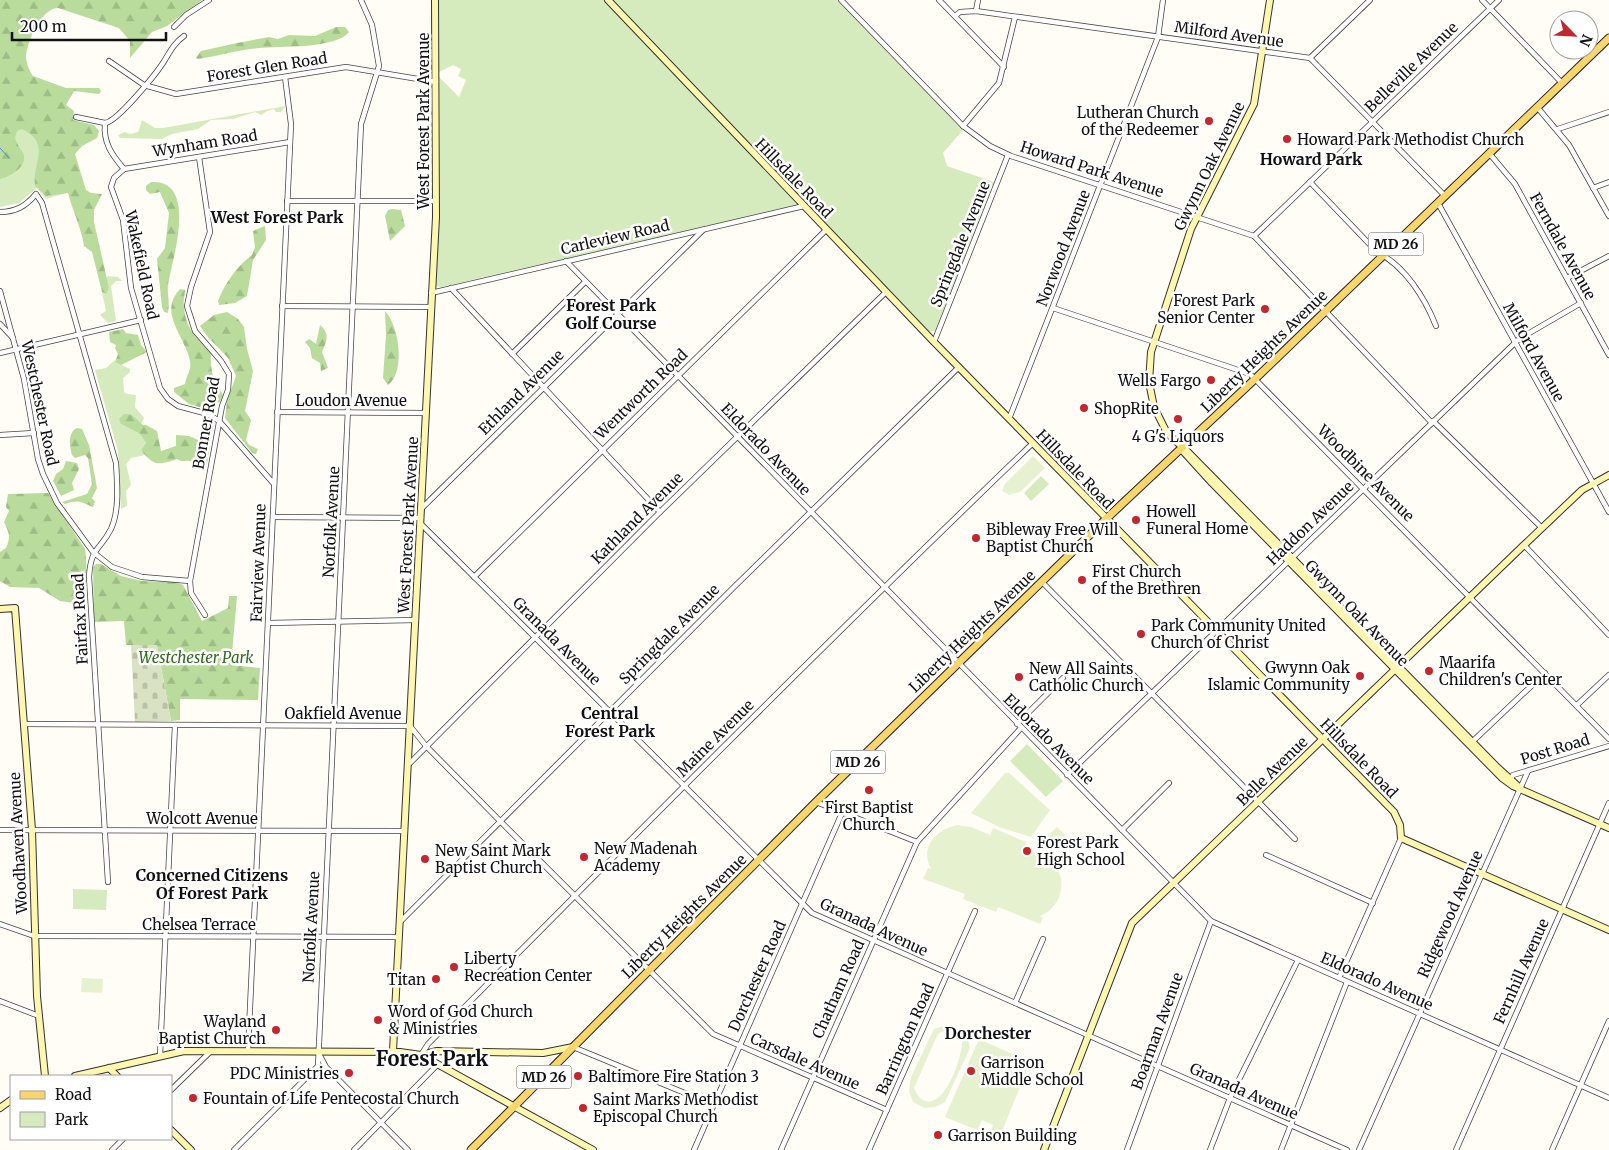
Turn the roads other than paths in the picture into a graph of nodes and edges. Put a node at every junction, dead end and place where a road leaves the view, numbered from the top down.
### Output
1 (208, 0) edge
2 (361, 0) edge
3 (434, 0) edge
4 (608, 0) edge
5 (841, 0) edge
6 (939, 0) edge
7 (978, 0) edge
8 (1163, 0) edge
9 (1270, 0) edge
10 (1370, 0) edge
11 (1482, 0) edge
12 (1499, 0) edge
13 (1490, 8) junction
14 (976, 11) junction
15 (954, 16) junction
16 (1015, 16) junction
17 (174, 27) dead end
18 (184, 36) dead end
19 (1158, 37) junction
20 (1609, 38) edge
21 (1263, 51) junction
22 (1310, 58) junction
23 (109, 61) dead end
24 (1004, 67) junction
25 (378, 71) junction
26 (286, 77) junction
27 (436, 82) junction
28 (1562, 83) junction
29 (144, 85) junction
30 (1537, 107) junction
31 (1609, 112) edge
32 (76, 117) dead end
33 (1372, 122) junction
34 (105, 124) junction
35 (963, 126) junction
36 (1558, 129) junction
37 (290, 142) junction
38 (1489, 153) junction
39 (1008, 155) junction
40 (199, 157) junction
41 (124, 169) junction
42 (1310, 182) junction
43 (1609, 182) edge
44 (1101, 185) junction
45 (1593, 188) junction
46 (1445, 196) junction
47 (287, 201) junction
48 (358, 201) junction
49 (436, 201) junction
50 (1438, 203) junction
51 (804, 206) junction
52 (0, 212) edge
53 (1609, 216) edge
54 (1196, 217) junction
55 (703, 230) junction
56 (826, 230) junction
57 (1254, 236) junction
58 (1384, 255) junction
59 (1609, 256) edge
60 (566, 261) junction
61 (1567, 278) junction
62 (585, 282) junction
63 (451, 288) junction
64 (0, 291) edge
65 (886, 292) junction
66 (431, 293) junction
67 (1581, 303) junction
68 (282, 306) junction
69 (353, 306) junction
70 (430, 307) junction
71 (1053, 308) junction
72 (1327, 310) junction
73 (617, 315) junction
74 (141, 320) junction
75 (0, 324) edge
76 (1436, 326) dead end
77 (80, 334) junction
78 (14, 339) junction
79 (1154, 341) junction
80 (934, 342) junction
81 (1514, 343) junction
82 (16, 349) junction
83 (0, 353) edge
84 (512, 354) junction
85 (1609, 354) edge
86 (959, 367) junction
87 (677, 376) junction
88 (1255, 379) junction
89 (544, 387) junction
90 (277, 412) junction
91 (349, 412) junction
92 (426, 413) junction
93 (1009, 418) junction
94 (219, 421) junction
95 (1433, 422) junction
96 (34, 433) junction
97 (0, 436) edge
98 (737, 437) junction
99 (1032, 443) junction
100 (1182, 448) junction
101 (602, 449) junction
102 (1609, 475) edge
103 (1593, 483) junction
104 (274, 484) junction
105 (1364, 489) junction
106 (421, 509) junction
107 (660, 512) junction
108 (811, 512) junction
109 (1609, 512) edge
110 (273, 517) junction
111 (344, 517) junction
112 (1106, 519) junction
113 (421, 521) junction
114 (1542, 528) junction
115 (1524, 545) junction
116 (92, 552) junction
117 (1290, 560) junction
118 (474, 577) junction
119 (190, 581) junction
120 (1042, 582) junction
121 (884, 588) junction
122 (1470, 597) junction
123 (0, 609) edge
124 (205, 615) dead end
125 (416, 620) junction
126 (268, 623) junction
127 (338, 623) junction
128 (1216, 631) junction
129 (1609, 634) edge
130 (535, 638) junction
131 (958, 664) junction
132 (1397, 668) junction
133 (1544, 672) junction
134 (1609, 675) edge
135 (1063, 678) dead end
136 (1152, 693) junction
137 (1577, 705) junction
138 (610, 712) junction
139 (24, 724) junction
140 (99, 725) junction
141 (175, 725) junction
142 (264, 726) junction
143 (334, 726) junction
144 (410, 726) junction
145 (1019, 726) junction
146 (1323, 739) junction
147 (1609, 739) edge
148 (1470, 743) junction
149 (426, 746) junction
150 (1609, 746) edge
151 (408, 765) junction
152 (1528, 770) junction
153 (1067, 775) junction
154 (1511, 779) junction
155 (1169, 783) dead end
156 (685, 786) junction
157 (1520, 788) junction
158 (1258, 801) junction
159 (816, 802) junction
160 (1609, 803) edge
161 (842, 813) junction
162 (500, 821) junction
163 (1600, 824) junction
164 (1609, 828) edge
165 (0, 830) edge
166 (32, 830) junction
167 (106, 830) junction
168 (170, 830) junction
169 (1122, 830) junction
170 (258, 831) junction
171 (328, 831) junction
172 (404, 831) junction
173 (1402, 838) junction
174 (1295, 839) dead end
175 (917, 842) junction
176 (1266, 855) dead end
177 (758, 861) junction
178 (1482, 874) junction
179 (108, 882) dead end
180 (1174, 883) junction
181 (575, 895) junction
182 (1373, 903) junction
183 (803, 904) junction
184 (1562, 909) junction
185 (974, 911) dead end
186 (1212, 921) junction
187 (400, 922) junction
188 (0, 924) edge
189 (1609, 930) edge
190 (34, 936) junction
191 (165, 936) junction
192 (254, 936) junction
193 (323, 937) junction
194 (399, 937) junction
195 (1043, 939) dead end
196 (873, 940) junction
197 (1298, 960) junction
198 (650, 970) junction
199 (947, 974) junction
200 (1339, 978) junction
201 (1347, 982) junction
202 (0, 1001) edge
203 (1015, 1003) junction
204 (1420, 1014) junction
205 (40, 1016) junction
206 (1609, 1021) edge
207 (1088, 1036) junction
208 (740, 1045) junction
209 (573, 1047) junction
210 (1501, 1050) junction
211 (211, 1051) junction
212 (248, 1051) junction
213 (318, 1051) junction
214 (394, 1051) junction
215 (421, 1055) junction
216 (160, 1056) junction
217 (437, 1065) junction
218 (1158, 1066) junction
219 (109, 1068) junction
220 (45, 1075) edge
221 (80, 1075) edge
222 (116, 1075) edge
223 (813, 1078) junction
224 (1581, 1085) junction
225 (172, 1089) edge
226 (1230, 1098) junction
227 (1609, 1098) edge
228 (714, 1105) junction
229 (515, 1107) junction
230 (887, 1110) junction
231 (381, 1123) junction
232 (1291, 1125) junction
233 (172, 1131) edge
234 (122, 1140) edge
235 (112, 1150) edge
236 (191, 1150) edge
237 (234, 1150) edge
238 (354, 1150) edge
239 (408, 1150) edge
240 (471, 1150) edge
241 (593, 1150) edge
242 (694, 1150) edge
243 (781, 1150) edge
244 (869, 1150) edge
245 (1044, 1150) edge
246 (1127, 1150) edge
247 (1210, 1150) edge
248 (1281, 1150) edge
249 (1348, 1150) edge
250 (1359, 1150) edge
251 (1456, 1150) edge
252 (1552, 1150) edge

1 - 17 street
2 - 25 street, Norfolk Avenue
3 - 27 main road, West Forest Park Avenue
4 - 51 main road, Hillsdale Road
5 - 35 street, Howard Park Avenue
6 - 15 street
7 - 14 street
8 - 19 street, Norwood Avenue
9 - 21 main road, Gwynn Oak Avenue
10 - 22 street
11 - 13 street
12 - 13 street, Belleville Avenue
13 - 28 street
13 - 33 street, Belleville Avenue
14 - 15 street, Milford Avenue
14 - 16 street, Milford Avenue
15 - 24 street
16 - 19 street, Milford Avenue
16 - 24 street
18 - 29 street
19 - 21 street, Milford Avenue
19 - 44 street, Norwood Avenue
20 - 28 main road, Liberty Heights Avenue / MD 26
21 - 22 street, Milford Avenue
21 - 54 main road, Gwynn Oak Avenue
22 - 33 street
23 - 29 street, Forest Glen Road
24 - 35 street
25 - 26 street, Forest Glen Road
25 - 27 street, Forest Glen Road
25 - 48 street, Norfolk Avenue
26 - 29 street, Forest Glen Road
26 - 37 street, Fairview Avenue
27 - 49 main road, West Forest Park Avenue
28 - 30 main road, Liberty Heights Avenue / MD 26
29 - 34 street
30 - 36 street
30 - 38 main road, Liberty Heights Avenue / MD 26
31 - 36 street
32 - 34 street
33 - 42 street, Belleville Avenue
33 - 46 street
34 - 41 street
35 - 39 street, Howard Park Avenue
36 - 45 street
37 - 40 street, Wynham Road
37 - 47 street, Fairview Avenue
38 - 46 main road, Liberty Heights Avenue / MD 26
38 - 61 street, Ferndale Avenue
39 - 44 street, Howard Park Avenue
39 - 80 street, Springdale Avenue
40 - 41 street, Wynham Road
40 - 94 street, Bonner Road
41 - 74 street, Wakefield Road
42 - 57 street, Belleville Avenue
42 - 58 street
43 - 45 street
44 - 54 street, Howard Park Avenue
44 - 71 street, Norwood Avenue
45 - 53 street
46 - 50 main road, Liberty Heights Avenue / MD 26
47 - 48 street
47 - 68 street, Fairview Avenue
48 - 49 street
48 - 69 street, Norfolk Avenue
49 - 66 main road, West Forest Park Avenue
50 - 58 main road, Liberty Heights Avenue / MD 26
50 - 81 street, Milford Avenue
51 - 55 street, Carleview Road
51 - 56 main road, Hillsdale Road
52 - 77 street, Fairfax Road
54 - 57 street, Howard Park Avenue
54 - 79 main road, Gwynn Oak Avenue
55 - 60 street, Carleview Road
55 - 73 street, Ethland Avenue
56 - 65 main road, Hillsdale Road
56 - 87 street, Wentworth Road
57 - 72 street, Howard Park Avenue
58 - 72 main road, Liberty Heights Avenue / MD 26
58 - 76 street
59 - 61 street
60 - 62 street, Eldorado Avenue
60 - 63 street, Carleview Road
61 - 67 street, Ferndale Avenue
62 - 73 street, Eldorado Avenue
62 - 84 street
63 - 66 street, Carleview Road
63 - 84 street
64 - 78 street, Westchester Road
65 - 80 main road, Hillsdale Road
65 - 98 street, Kathland Avenue
66 - 70 main road, West Forest Park Avenue
67 - 81 street, Haddon Avenue
67 - 85 street, Ferndale Avenue
68 - 69 street
68 - 90 street, Fairview Avenue
69 - 70 street
69 - 91 street, Norfolk Avenue
70 - 92 main road, West Forest Park Avenue
71 - 79 street, Woodbine Avenue
71 - 93 street, Norwood Avenue
72 - 88 main road, Liberty Heights Avenue / MD 26
72 - 95 street, Howard Park Avenue
73 - 87 street, Eldorado Avenue
73 - 89 street, Ethland Avenue
74 - 77 street
74 - 94 street, Wakefield Road
75 - 78 street
77 - 82 street
77 - 116 street, Fairfax Road
78 - 82 street, Westchester Road
79 - 88 street, Woodbine Avenue
79 - 100 main road, Gwynn Oak Avenue
80 - 86 main road, Hillsdale Road
81 - 95 street, Haddon Avenue
81 - 103 street, Milford Avenue
82 - 83 street
82 - 96 street, Westchester Road
84 - 89 street
86 - 93 main road, Hillsdale Road
86 - 108 street, Springdale Avenue
87 - 98 street, Eldorado Avenue
87 - 101 street, Wentworth Road
88 - 100 main road, Liberty Heights Avenue / MD 26
88 - 105 street, Woodbine Avenue
89 - 101 street
89 - 106 street, Ethland Avenue
90 - 91 street, Loudon Avenue
90 - 104 street, Fairview Avenue
91 - 92 street, Loudon Avenue
91 - 111 street, Norfolk Avenue
92 - 106 main road, West Forest Park Avenue
93 - 99 main road, Hillsdale Road
94 - 104 street, Wakefield Road
94 - 119 street, Bonner Road
95 - 105 street, Haddon Avenue
95 - 114 street, Howard Park Avenue
96 - 97 street
96 - 116 street, Westchester Road
98 - 107 street, Kathland Avenue
98 - 108 street, Eldorado Avenue
99 - 112 main road, Hillsdale Road
99 - 121 street, Maine Avenue
100 - 112 main road, Liberty Heights Avenue / MD 26
100 - 117 main road, Gwynn Oak Avenue
101 - 107 street
101 - 118 street, Wentworth Road
102 - 103 main road, Belle Avenue
103 - 109 street, Milford Avenue
103 - 114 main road, Belle Avenue
104 - 110 street, Fairview Avenue
105 - 117 street, Haddon Avenue
105 - 122 street, Woodbine Avenue
106 - 113 main road, West Forest Park Avenue
107 - 130 street, Kathland Avenue
108 - 121 street, Eldorado Avenue
108 - 138 street, Springdale Avenue
110 - 111 street
110 - 126 street, Fairview Avenue
111 - 113 street
111 - 127 street, Norfolk Avenue
112 - 120 main road, Liberty Heights Avenue / MD 26
112 - 128 main road, Hillsdale Road
113 - 118 street, Granada Avenue
113 - 125 main road, West Forest Park Avenue
114 - 115 main road, Belle Avenue
115 - 122 main road, Belle Avenue
115 - 129 street
116 - 119 street, Westchester Road
116 - 140 street, Fairfax Road
117 - 128 street, Haddon Avenue
117 - 132 main road, Gwynn Oak Avenue
118 - 130 street, Granada Avenue
119 - 124 street, Bonner Road
120 - 131 main road, Liberty Heights Avenue / MD 26
120 - 136 street
121 - 131 street, Eldorado Avenue
121 - 156 street, Maine Avenue
122 - 132 main road, Belle Avenue
122 - 133 street, Woodbine Avenue
123 - 139 main road, Woodhaven Avenue
125 - 127 street
125 - 144 main road, West Forest Park Avenue
126 - 127 street
126 - 142 street, Fairview Avenue
127 - 143 street, Norfolk Avenue
128 - 136 street, Haddon Avenue
128 - 146 main road, Hillsdale Road
130 - 138 street, Granada Avenue
130 - 149 street, Kathland Avenue
131 - 145 street, Eldorado Avenue
131 - 159 main road, Liberty Heights Avenue / MD 26
132 - 146 main road, Belle Avenue
132 - 148 main road, Gwynn Oak Avenue
133 - 137 street, Woodbine Avenue
133 - 148 street
134 - 137 street
135 - 145 street, Chatham Road
136 - 153 street, Haddon Avenue
136 - 158 street
137 - 147 street, Woodbine Avenue
138 - 156 street, Granada Avenue
138 - 162 street, Springdale Avenue
139 - 140 street, Oakfield Avenue
139 - 166 main road, Woodhaven Avenue
140 - 141 street, Oakfield Avenue
140 - 167 street, Fairfax Road
141 - 142 street, Oakfield Avenue
141 - 168 street
142 - 143 street, Oakfield Avenue
142 - 170 street, Fairview Avenue
143 - 144 street, Oakfield Avenue
143 - 171 street, Norfolk Avenue
144 - 149 street, Oakfield Avenue
144 - 151 main road, West Forest Park Avenue
145 - 153 street, Eldorado Avenue
145 - 175 street, Chatham Road
146 - 158 main road, Belle Avenue
146 - 173 main road, Hillsdale Road
148 - 154 main road, Gwynn Oak Avenue
148 - 157 main road, Gwynn Oak Avenue
149 - 151 street, Kathland Avenue
149 - 162 street, Oakfield Avenue
150 - 152 street, Post Road
151 - 172 main road, West Forest Park Avenue
152 - 154 street, Post Road
152 - 157 street, Ridgewood Avenue
153 - 169 street, Eldorado Avenue
154 - 157 main road, Gwynn Oak Avenue
155 - 169 street
156 - 177 street, Granada Avenue
156 - 181 street, Maine Avenue
157 - 163 main road, Gwynn Oak Avenue
157 - 178 street, Ridgewood Avenue
158 - 174 street
158 - 180 main road, Belle Avenue
159 - 161 street
159 - 177 main road, Liberty Heights Avenue / MD 26
160 - 163 street, Fernhill Avenue
161 - 175 street
161 - 183 street, Dorchester Road
162 - 181 street, Oakfield Avenue
162 - 187 street, Springdale Avenue
163 - 164 main road, Gwynn Oak Avenue
163 - 184 street, Fernhill Avenue
165 - 166 street, Wolcott Avenue
166 - 167 street, Wolcott Avenue
166 - 190 main road, Woodhaven Avenue
167 - 168 street, Wolcott Avenue
167 - 179 street, Fairfax Road
168 - 170 street, Wolcott Avenue
168 - 191 street
169 - 180 street, Eldorado Avenue
170 - 171 street, Wolcott Avenue
170 - 192 street, Fairview Avenue
171 - 172 street, Wolcott Avenue
171 - 193 street, Norfolk Avenue
172 - 187 main road, West Forest Park Avenue
173 - 178 main road
173 - 182 street
175 - 196 street, Chatham Road
176 - 182 street
177 - 183 street, Granada Avenue
177 - 198 main road, Liberty Heights Avenue / MD 26
178 - 184 main road
178 - 204 street, Ridgewood Avenue
180 - 186 street, Eldorado Avenue
180 - 207 main road, Belle Avenue
181 - 198 street, Oakfield Avenue
181 - 215 street, Maine Avenue
182 - 200 street
183 - 196 street, Granada Avenue
183 - 208 street, Dorchester Road
184 - 189 main road
184 - 210 street, Fernhill Avenue
185 - 199 street, Barrington Road
186 - 197 street, Eldorado Avenue
186 - 218 street, Boarman Avenue
187 - 194 main road, West Forest Park Avenue
188 - 190 street, Chelsea Terrace
190 - 191 street, Chelsea Terrace
190 - 205 main road, Woodhaven Avenue
191 - 192 street, Chelsea Terrace
191 - 216 street
192 - 193 street, Chelsea Terrace
192 - 212 street, Fairview Avenue
193 - 194 street, Chelsea Terrace
193 - 213 street, Norfolk Avenue
194 - 214 main road, West Forest Park Avenue
195 - 203 street
196 - 199 street, Granada Avenue
196 - 223 street, Chatham Road
197 - 200 street, Eldorado Avenue
197 - 226 street
198 - 208 street, Carsdale Avenue
198 - 209 main road, Liberty Heights Avenue / MD 26
199 - 203 street, Granada Avenue
199 - 230 street, Barrington Road
200 - 201 street, Eldorado Avenue
201 - 204 street, Eldorado Avenue
201 - 232 street
202 - 205 street
203 - 207 street, Granada Avenue
204 - 210 street, Eldorado Avenue
204 - 250 street, Ridgewood Avenue
205 - 220 main road, Woodhaven Avenue
206 - 224 street
207 - 218 street, Granada Avenue
207 - 245 main road, Belle Avenue
208 - 223 street, Carsdale Avenue
208 - 228 street, Dorchester Road
209 - 215 main road
209 - 228 street
209 - 229 main road, Liberty Heights Avenue / MD 26
210 - 224 street, Eldorado Avenue
210 - 251 street, Fernhill Avenue
211 - 212 main road
211 - 216 main road
211 - 225 street
212 - 213 main road
213 - 214 main road
213 - 231 street
213 - 237 street
214 - 215 main road
215 - 217 main road
216 - 219 main road
217 - 229 main road
217 - 231 street
218 - 226 street, Granada Avenue
218 - 246 street, Boarman Avenue
219 - 221 main road
219 - 222 main road
223 - 230 street, Carsdale Avenue
223 - 243 street, Chatham Road
224 - 227 street, Eldorado Avenue
224 - 252 street
226 - 232 street, Granada Avenue
226 - 247 street
228 - 242 street, Dorchester Road
229 - 240 main road, Liberty Heights Avenue / MD 26
229 - 241 main road
230 - 244 street, Barrington Road
231 - 238 street
231 - 239 street
232 - 248 street
232 - 249 street, Granada Avenue
233 - 236 main road
234 - 235 street

